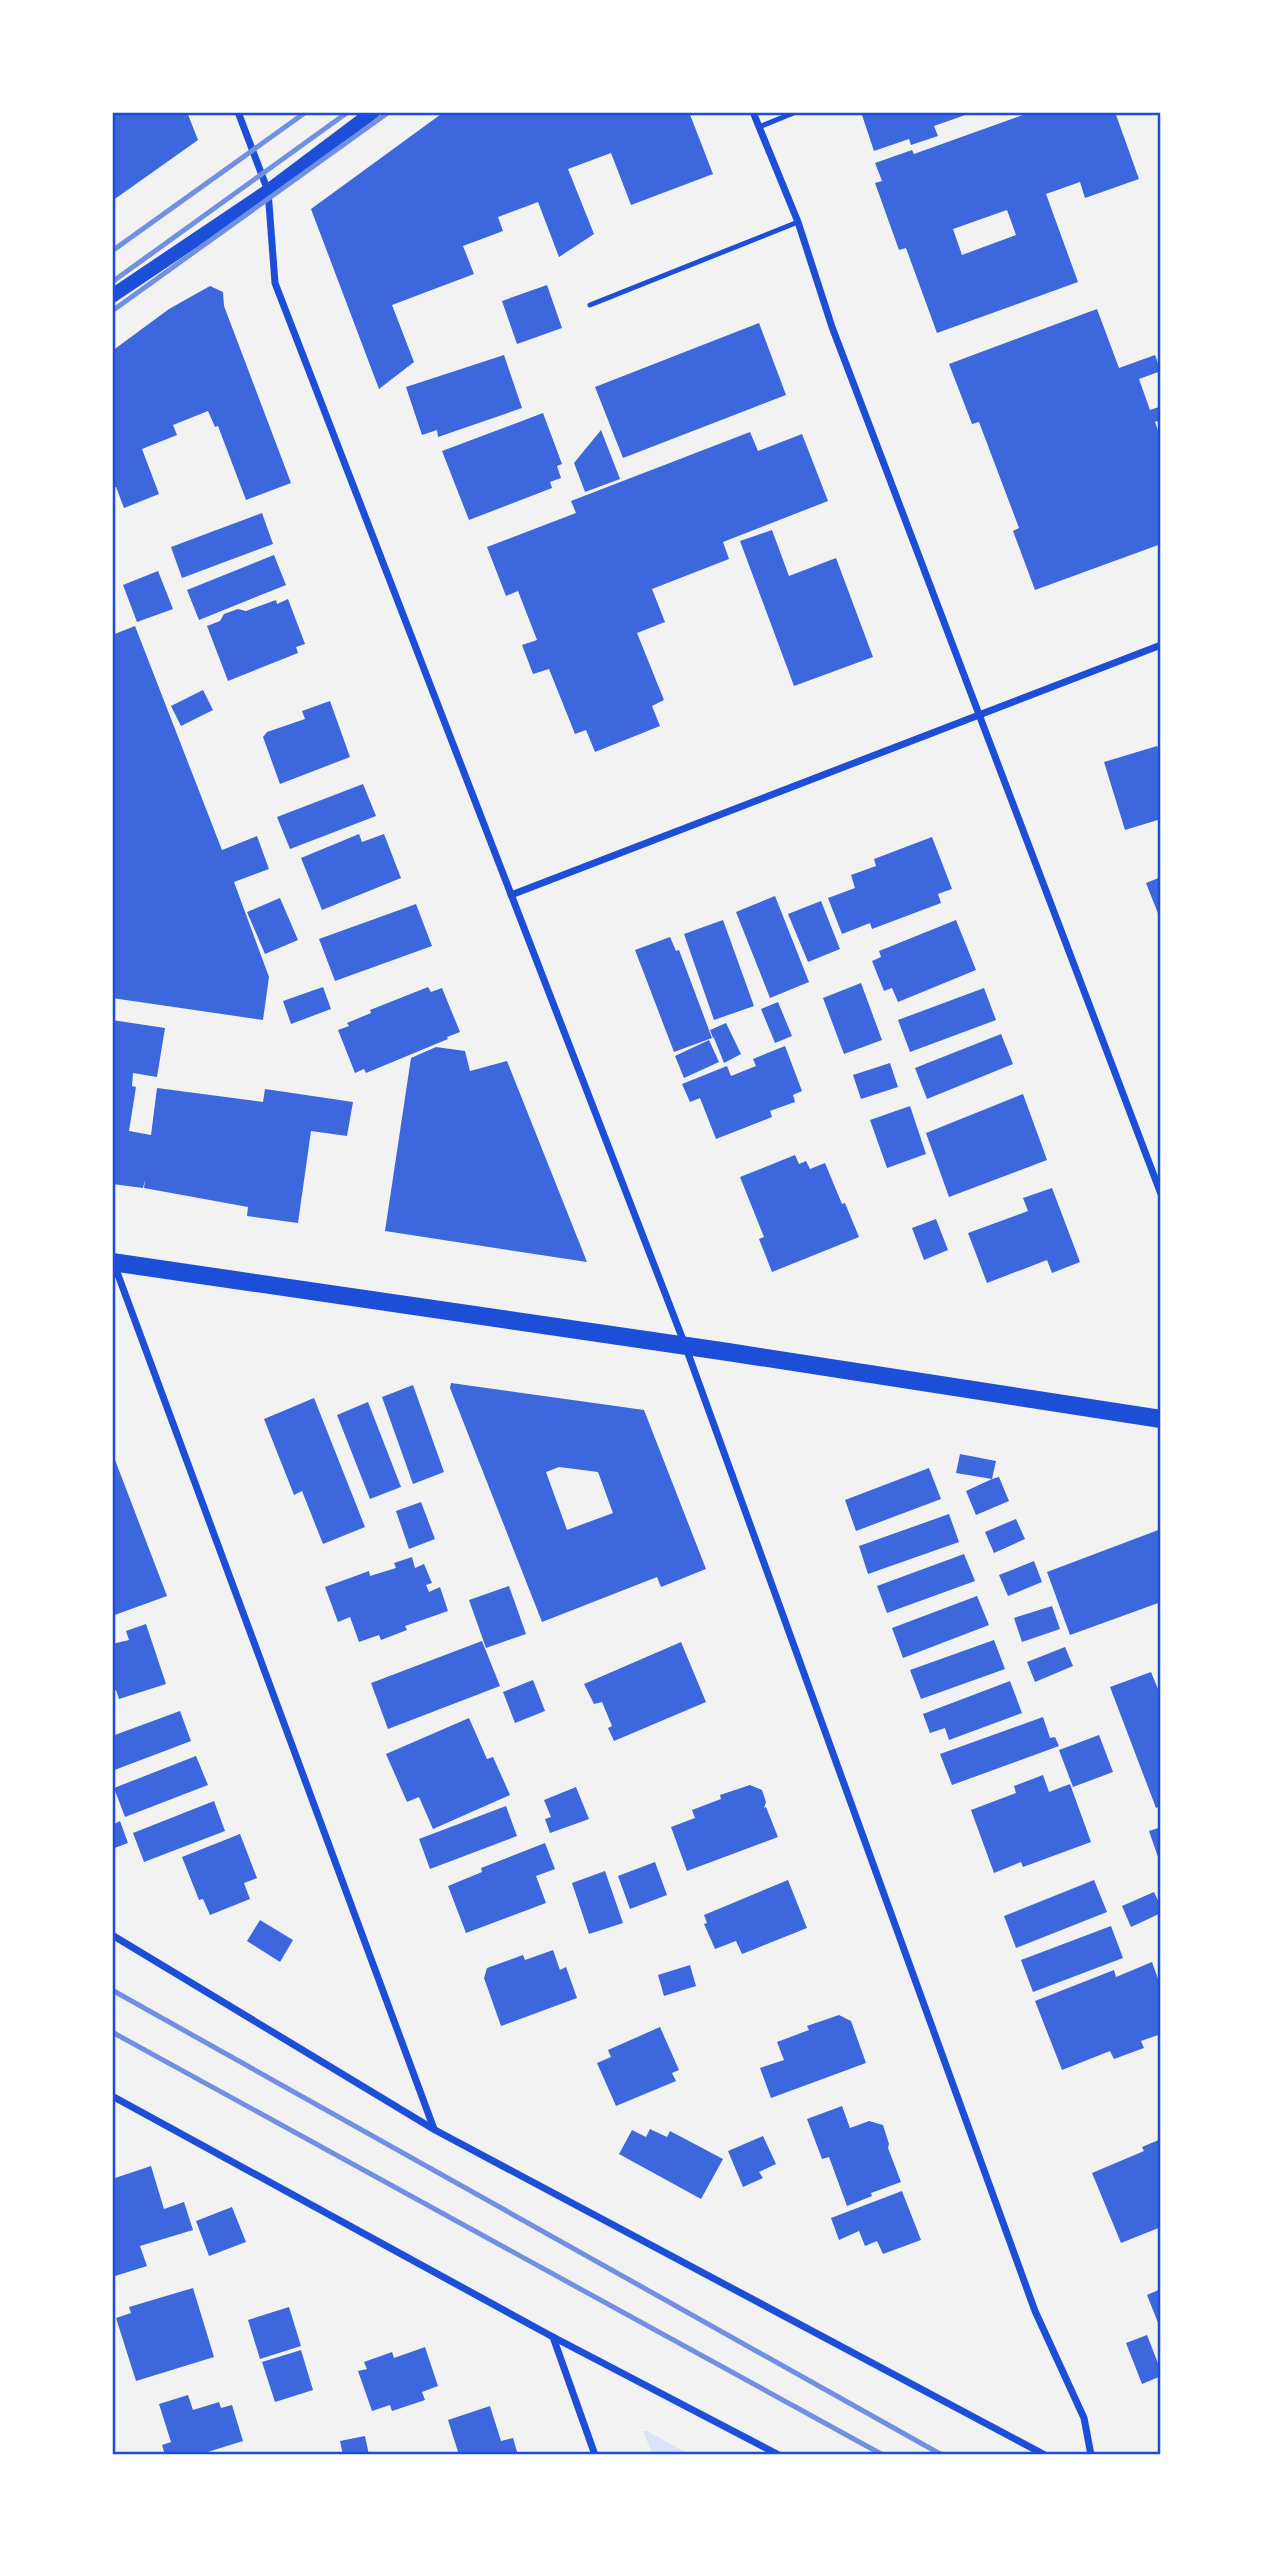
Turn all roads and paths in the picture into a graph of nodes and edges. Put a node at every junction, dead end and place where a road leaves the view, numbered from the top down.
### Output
1 (238, 112) edge
2 (373, 112) edge
3 (753, 112) edge
4 (796, 112) edge
5 (759, 127) junction
6 (268, 191) junction
7 (798, 222) junction
8 (112, 296) edge
9 (590, 305) dead end
10 (1161, 645) edge
11 (978, 714) junction
12 (511, 895) junction
13 (1161, 1194) edge
14 (113, 1262) edge
15 (685, 1346) junction
16 (1161, 1419) edge
17 (112, 1935) edge
18 (112, 2095) edge
19 (435, 2130) junction
20 (553, 2337) junction
21 (595, 2455) edge
22 (779, 2455) edge
23 (1045, 2455) edge
24 (1091, 2455) edge

1 - 6 street
2 - 6 main road
3 - 5 street
4 - 5 lane
5 - 7 street
6 - 8 main road
6 - 12 street
7 - 9 lane
7 - 11 street
10 - 11 street
11 - 12 street
11 - 13 street
12 - 15 street
14 - 15 main road
14 - 19 street
15 - 16 main road
15 - 24 street
17 - 19 street
18 - 20 street
19 - 23 street
20 - 21 street
20 - 22 street

